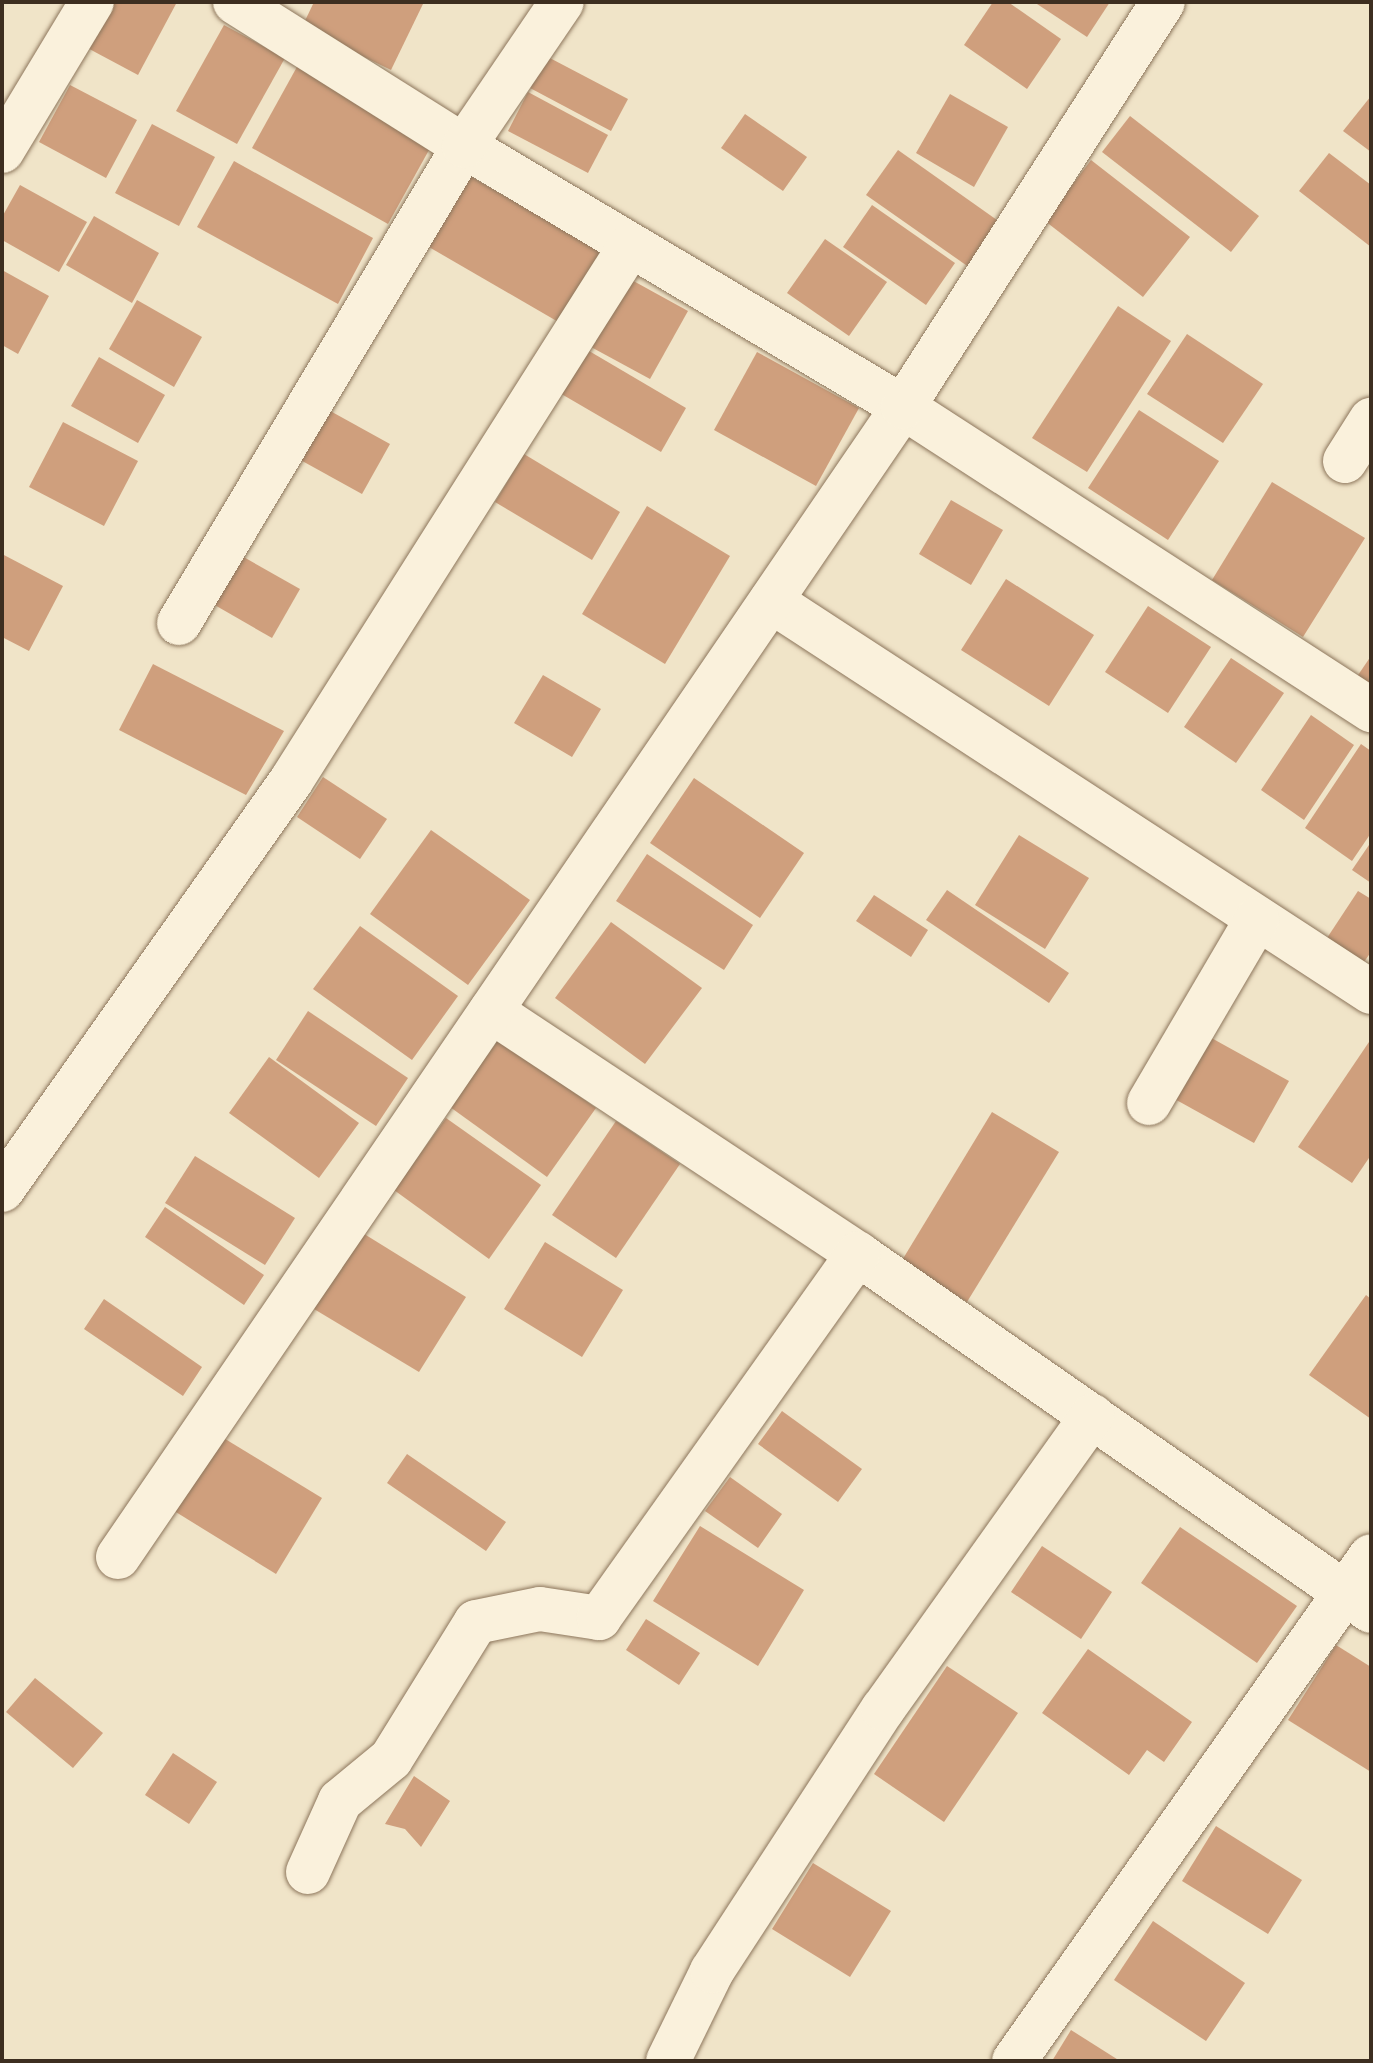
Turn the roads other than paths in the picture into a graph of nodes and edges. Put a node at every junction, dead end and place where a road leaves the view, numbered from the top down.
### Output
1 (92, 2) edge
2 (235, 2) edge
3 (562, 2) edge
4 (1163, 2) edge
5 (464, 146) junction
6 (2, 151) edge
7 (630, 246) junction
8 (903, 407) junction
9 (1371, 420) edge
10 (1345, 461) dead end
11 (771, 601) junction
12 (179, 623) dead end
13 (1371, 710) edge
14 (1257, 919) junction
15 (1371, 992) edge
16 (491, 1011) junction
17 (1149, 1103) dead end
18 (2, 1190) edge
19 (858, 1254) junction
20 (1092, 1416) junction
21 (1371, 1556) edge
22 (118, 1557) dead end
23 (1357, 1602) edge
24 (308, 1872) dead end
25 (668, 2061) edge
26 (1014, 2061) edge

1 - 6 street
2 - 5 street
3 - 5 street
4 - 8 street
5 - 7 street
5 - 12 street
7 - 8 street
7 - 18 street
8 - 11 street
8 - 13 street
9 - 10 street
11 - 14 street
11 - 16 street
14 - 15 street
14 - 17 street
16 - 19 street
16 - 22 street
19 - 20 street
19 - 24 street
20 - 23 street
20 - 25 street
21 - 23 street
23 - 26 street

